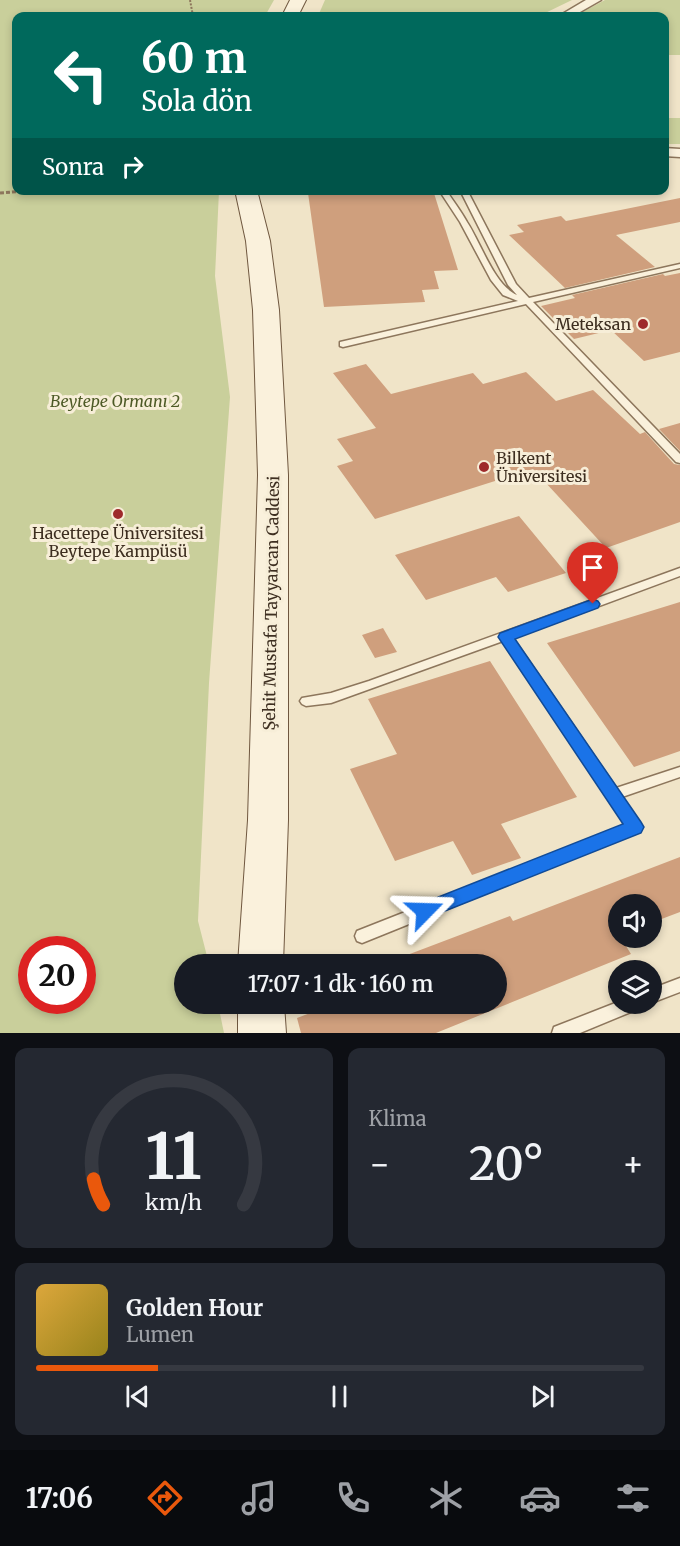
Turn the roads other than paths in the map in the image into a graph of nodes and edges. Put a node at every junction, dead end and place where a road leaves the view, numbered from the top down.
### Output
1 (595, 0) edge
2 (572, 12) edge
3 (247, 195) edge
4 (267, 195) edge
5 (445, 195) edge
6 (465, 195) edge
7 (258, 241) junction
8 (680, 266) edge
9 (525, 301) junction
10 (343, 344) dead end
11 (680, 460) edge
12 (680, 572) edge
13 (506, 637) junction
14 (306, 701) dead end
15 (680, 772) edge
16 (613, 795) junction
17 (362, 936) dead end
18 (261, 954) edge
19 (680, 985) edge
20 (662, 992) edge
21 (261, 1014) edge
22 (608, 1014) edge
23 (262, 1033) edge
24 (560, 1033) edge

1 - 2 street
3 - 7 main road, Şehit Mustafa Tayyarcan Caddesi
4 - 7 main road, Şehit Mustafa Tayyarcan Caddesi
5 - 9 lane
6 - 9 lane
7 - 18 main road, Şehit Mustafa Tayyarcan Caddesi
8 - 9 lane
9 - 10 lane
9 - 11 lane
12 - 13 lane
13 - 14 lane
13 - 16 lane
15 - 16 lane
16 - 17 lane
19 - 20 lane
21 - 23 main road
22 - 24 lane

